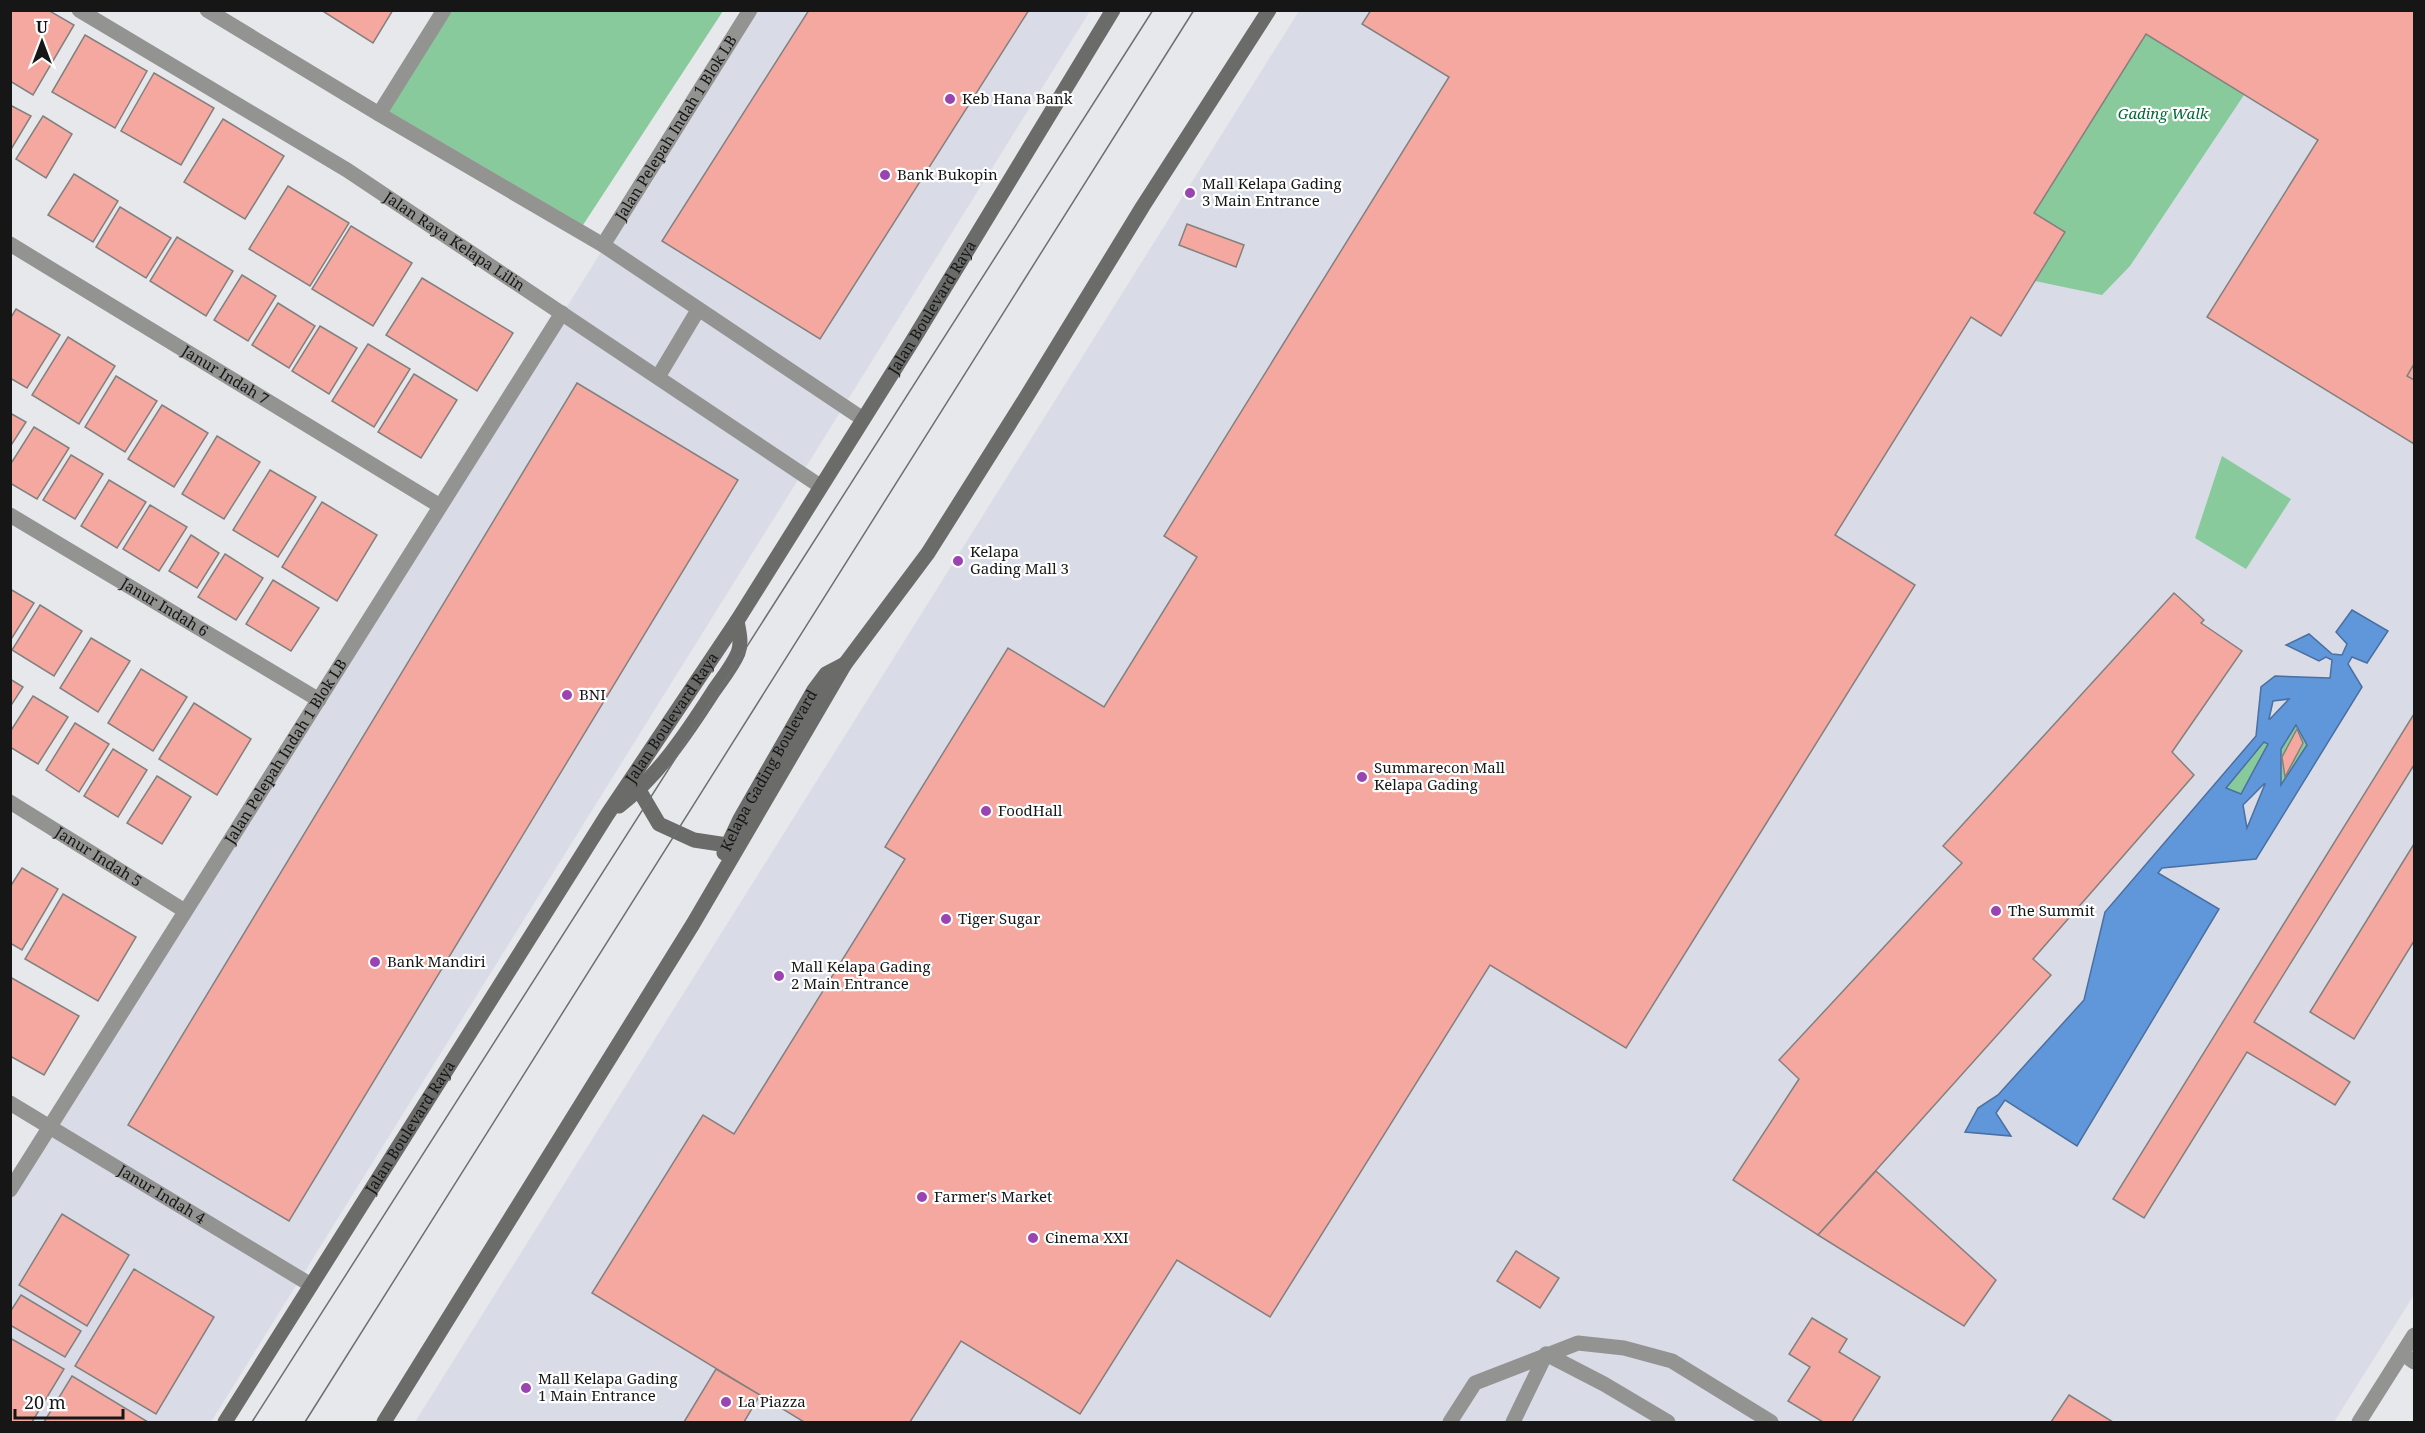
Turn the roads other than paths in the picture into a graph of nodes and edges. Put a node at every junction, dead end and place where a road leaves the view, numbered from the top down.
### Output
1 (79, 10) edge
2 (207, 10) edge
3 (444, 10) edge
4 (750, 10) edge
5 (1113, 10) edge
6 (1269, 10) edge
7 (379, 114) junction
8 (10, 244) edge
9 (603, 245) junction
10 (698, 310) junction
11 (562, 313) junction
12 (658, 377) junction
13 (863, 419) junction
14 (820, 486) junction
15 (440, 506) junction
16 (10, 515) edge
17 (737, 621) junction
18 (846, 664) junction
19 (319, 700) junction
20 (639, 790) junction
21 (10, 802) edge
22 (607, 815) junction
23 (727, 845) junction
24 (711, 890) junction
25 (185, 911) junction
26 (10, 1103) edge
27 (50, 1127) junction
28 (10, 1190) edge
29 (311, 1285) junction
30 (2415, 1335) edge
31 (1546, 1354) junction
32 (2409, 1358) edge
33 (225, 1422) edge
34 (384, 1422) edge
35 (1450, 1422) edge
36 (1513, 1422) edge
37 (1668, 1422) edge
38 (1771, 1422) edge
39 (2361, 1422) edge

1 - 11 street, Jalan Raya Kelapa Lilin
2 - 7 street
3 - 7 street
4 - 9 street, Jalan Pelepah Indah 1 Blok LB
5 - 13 main road, Jalan Boulevard Raya
6 - 18 main road
7 - 9 street
8 - 15 street, Janur Indah 7
9 - 10 street
10 - 12 street
10 - 13 street
11 - 12 street, Jalan Raya Kelapa Lilin
11 - 15 street, Jalan Pelepah Indah 1 Blok LB
12 - 14 street, Jalan Raya Kelapa Lilin
13 - 14 main road, Jalan Boulevard Raya
14 - 17 main road, Jalan Boulevard Raya
15 - 19 street, Jalan Pelepah Indah 1 Blok LB
16 - 19 street, Janur Indah 6
17 - 20 main road
17 - 22 main road, Jalan Boulevard Raya
18 - 23 main road, Kelapa Gading Boulevard
18 - 24 main road
19 - 25 street, Jalan Pelepah Indah 1 Blok LB
20 - 22 main road
20 - 23 main road
21 - 25 street, Janur Indah 5
22 - 29 main road, Jalan Boulevard Raya
23 - 24 main road, Kelapa Gading Boulevard
24 - 34 main road
25 - 27 street, Jalan Pelepah Indah 1 Blok LB
26 - 27 street, Janur Indah 4
27 - 28 street, Jalan Pelepah Indah 1 Blok LB
27 - 29 street, Janur Indah 4
29 - 33 main road, Jalan Boulevard Raya
30 - 32 street
31 - 35 street
31 - 36 street
31 - 37 street
31 - 38 street
32 - 39 street

